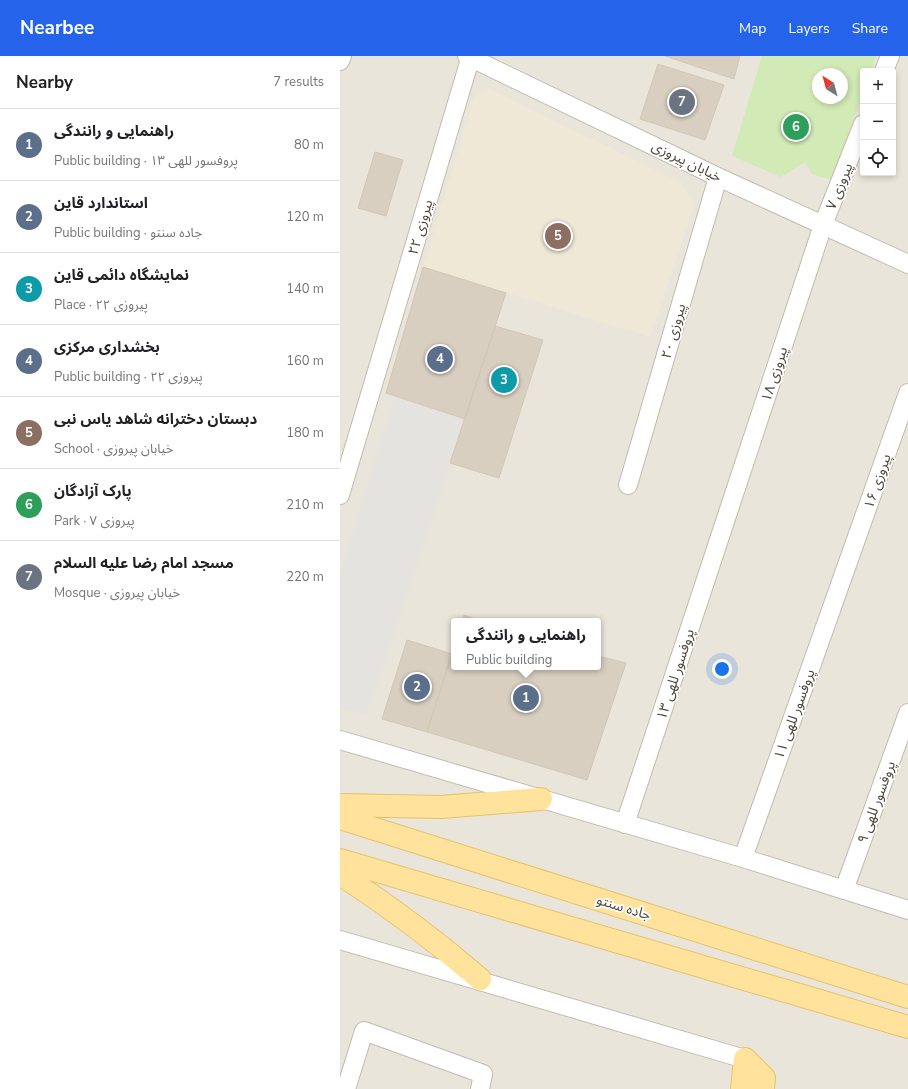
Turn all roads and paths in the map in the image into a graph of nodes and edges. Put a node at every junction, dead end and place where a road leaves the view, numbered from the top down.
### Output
1 (342, 56) edge
2 (890, 56) edge
3 (469, 57) edge
4 (340, 61) edge
5 (885, 68) edge
6 (860, 132) edge
7 (718, 177) junction
8 (823, 225) junction
9 (908, 264) edge
10 (908, 393) edge
11 (628, 485) dead end
12 (340, 495) edge
13 (725, 523) joint
14 (845, 570) joint
15 (908, 713) edge
16 (340, 740) edge
17 (541, 799) junction
18 (340, 805) edge
19 (340, 818) edge
20 (625, 824) junction
21 (743, 858) junction
22 (340, 860) edge
23 (340, 874) edge
24 (844, 890) junction
25 (908, 910) edge
26 (340, 940) edge
27 (480, 980) junction
28 (908, 996) edge
29 (908, 1026) edge
30 (745, 1058) junction
31 (346, 1089) edge
32 (480, 1089) edge
33 (742, 1089) edge
34 (763, 1089) edge

1 - 4 street
2 - 5 street
3 - 7 street, خیابان پیروزی
3 - 12 street, پیروزی ۲۲
6 - 8 street, پیروزی ۷
7 - 8 street, خیابان پیروزی
7 - 11 street, پیروزی ۲۰
8 - 9 street, خیابان پیروزی
8 - 13 street, پیروزی ۱۸
10 - 14 street, پیروزی ۱۶
13 - 20 street, پروفسور للهی ۱۳
14 - 21 street, پروفسور للهی ۱۱
15 - 24 street, پروفسور للهی ۹
16 - 17 street
17 - 18 main road
17 - 20 street
19 - 28 main road, جاده سنتو
20 - 21 street
21 - 24 street
22 - 29 main road
23 - 27 main road
24 - 25 street
26 - 27 street
27 - 30 street
30 - 33 main road
30 - 34 main road
31 - 32 street

